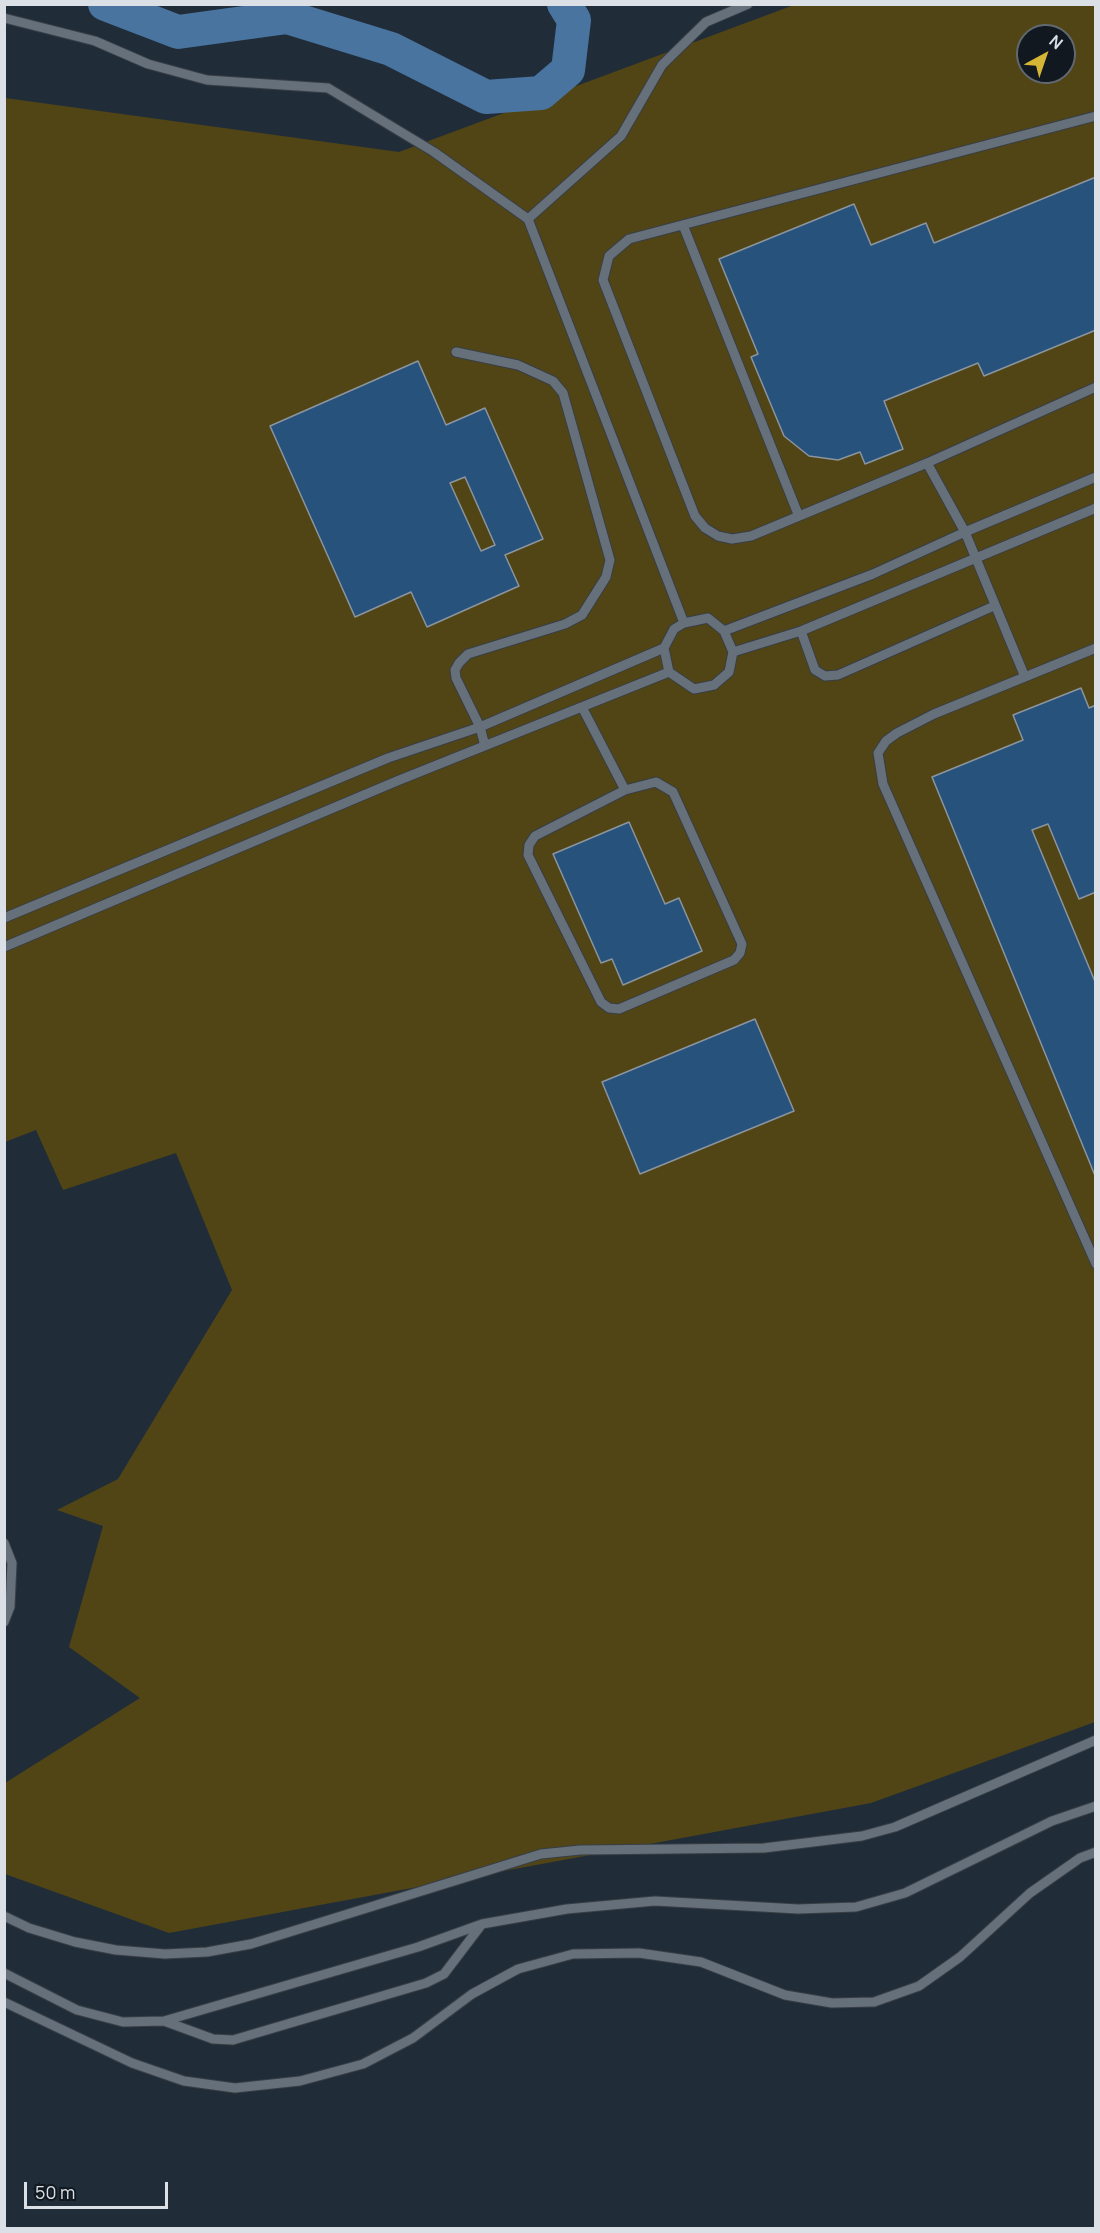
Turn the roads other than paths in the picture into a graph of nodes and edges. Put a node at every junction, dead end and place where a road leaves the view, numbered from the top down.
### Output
1 (748, 4) edge
2 (4, 18) edge
3 (1095, 117) edge
4 (528, 219) junction
5 (683, 225) junction
6 (456, 352) dead end
7 (1095, 387) edge
8 (927, 463) junction
9 (1095, 477) edge
10 (1095, 508) edge
11 (798, 514) junction
12 (965, 532) junction
13 (975, 558) junction
14 (994, 606) junction
15 (684, 622) junction
16 (724, 631) junction
17 (801, 631) junction
18 (664, 648) junction
19 (1095, 648) edge
20 (733, 652) junction
21 (669, 672) junction
22 (1025, 677) junction
23 (582, 707) junction
24 (480, 727) junction
25 (484, 746) junction
26 (625, 790) junction
27 (4, 918) edge
28 (4, 947) edge
29 (1095, 1264) edge
30 (4, 1543) edge
31 (4, 1622) edge
32 (1095, 1740) edge
33 (1095, 1806) edge
34 (1095, 1852) edge
35 (4, 1916) edge
36 (482, 1924) junction
37 (4, 1973) edge
38 (4, 2002) edge
39 (164, 2021) junction

1 - 4 lane
2 - 4 lane
3 - 5 lane
4 - 15 lane
5 - 11 lane
5 - 11 lane
6 - 24 lane
7 - 8 lane
8 - 11 lane
8 - 12 lane
9 - 12 lane
10 - 13 lane
12 - 13 lane
12 - 16 lane
13 - 14 lane
13 - 17 lane
14 - 17 lane
14 - 22 lane
15 - 16 lane
15 - 18 lane
16 - 20 lane
17 - 20 lane
18 - 21 lane
18 - 24 lane
19 - 22 lane
20 - 21 lane
21 - 23 lane
22 - 29 lane
23 - 25 lane
23 - 26 lane
24 - 25 lane
24 - 27 lane
25 - 28 lane
26 - 26 lane
30 - 31 lane
32 - 35 lane
33 - 36 lane
34 - 38 lane
36 - 39 lane
36 - 39 lane
37 - 39 lane

